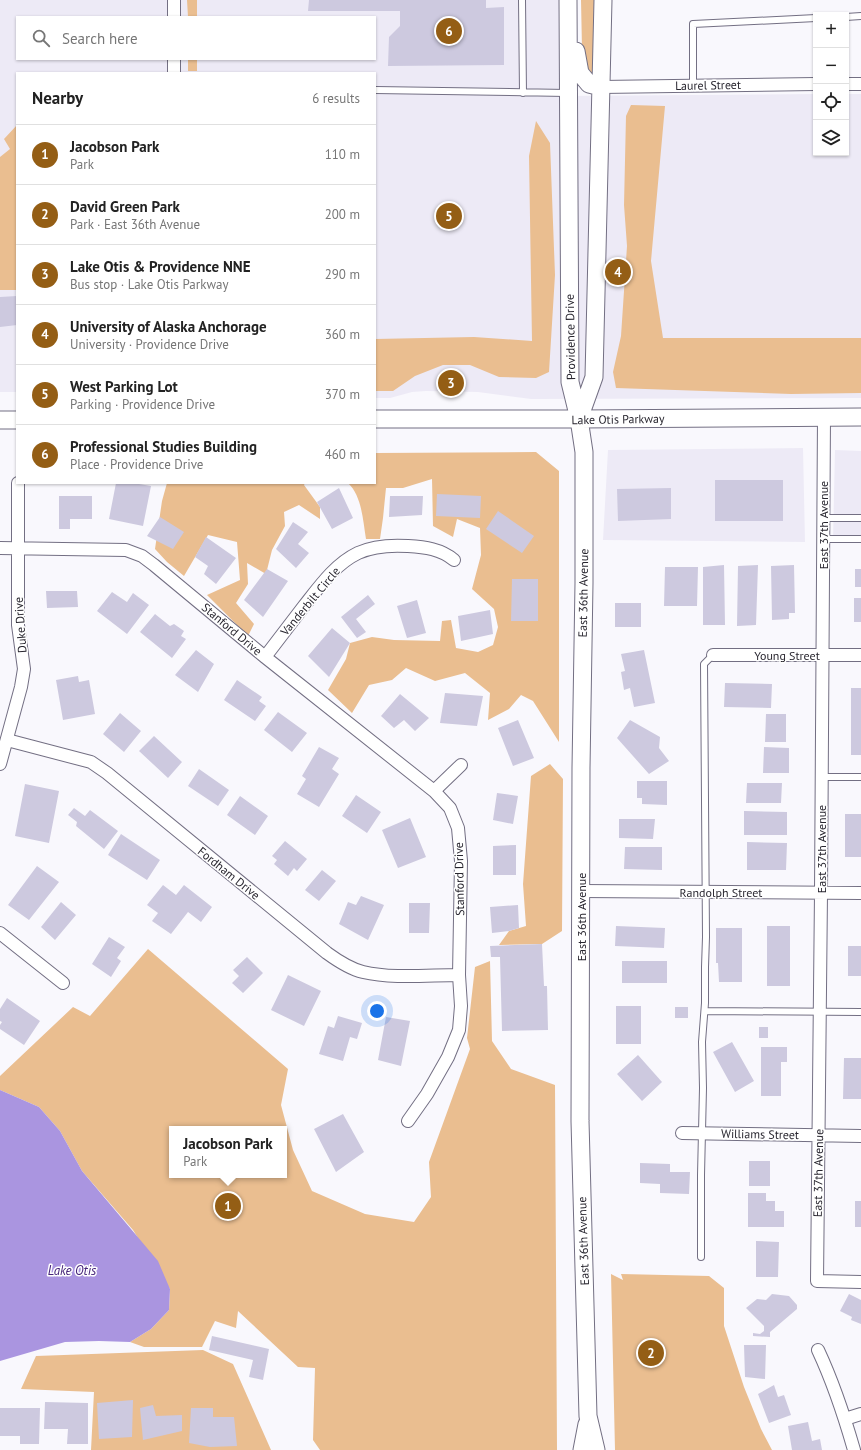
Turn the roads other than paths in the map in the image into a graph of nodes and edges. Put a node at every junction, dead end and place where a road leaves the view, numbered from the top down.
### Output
1 (174, 0) edge
2 (522, 0) edge
3 (602, 0) edge
4 (568, 6) edge
5 (174, 16) edge
6 (861, 16) edge
7 (849, 17) edge
8 (813, 18) edge
9 (174, 60) edge
10 (174, 72) edge
11 (813, 84) edge
12 (849, 84) edge
13 (861, 84) edge
14 (694, 85) junction
15 (601, 87) junction
16 (376, 90) edge
17 (523, 93) junction
18 (568, 93) junction
19 (824, 417) junction
20 (861, 417) edge
21 (376, 419) edge
22 (0, 420) edge
23 (16, 420) edge
24 (579, 420) junction
25 (18, 484) edge
26 (823, 518) junction
27 (861, 518) edge
28 (823, 539) junction
29 (861, 539) edge
30 (0, 548) edge
31 (18, 548) junction
32 (454, 560) dead end
33 (713, 655) joint
34 (822, 655) junction
35 (861, 655) edge
36 (264, 656) junction
37 (6, 740) junction
38 (0, 764) edge
39 (461, 765) dead end
40 (861, 776) edge
41 (822, 777) junction
42 (434, 791) junction
43 (581, 891) junction
44 (706, 892) junction
45 (821, 893) junction
46 (861, 893) edge
47 (0, 933) edge
48 (459, 975) junction
49 (63, 983) dead end
50 (705, 1011) junction
51 (819, 1012) junction
52 (861, 1012) edge
53 (408, 1121) dead end
54 (682, 1133) dead end
55 (701, 1133) junction
56 (819, 1135) junction
57 (861, 1136) edge
58 (701, 1257) dead end
59 (861, 1282) edge
60 (818, 1350) dead end
61 (861, 1414) edge
62 (588, 1416) junction
63 (845, 1419) junction
64 (582, 1450) edge
65 (596, 1450) edge
66 (854, 1450) edge

1 - 5 street
2 - 17 lane
3 - 15 main road, Providence Drive
4 - 15 main road
4 - 18 main road, Providence Drive
6 - 7 lane
8 - 14 lane
9 - 10 street
11 - 14 street, Laurel Street
12 - 13 street
14 - 15 street, Laurel Street
15 - 24 main road, Providence Drive
16 - 17 lane
17 - 18 lane
18 - 24 main road, Providence Drive
19 - 20 main road, Lake Otis Parkway
19 - 24 main road, Lake Otis Parkway
19 - 26 street, East 37th Avenue
21 - 24 main road, Lake Otis Parkway
22 - 23 main road
24 - 43 main road, East 36th Avenue
25 - 31 street, Duke Drive
26 - 27 lane
26 - 28 street, East 37th Avenue
28 - 29 lane
28 - 34 street, East 37th Avenue
30 - 31 street, Stanford Drive
31 - 36 street, Stanford Drive
31 - 37 street, Duke Drive
32 - 36 street, Vanderbilt Circle
33 - 34 street, Young Street
33 - 44 lane
34 - 35 street, Young Street
34 - 41 street, East 37th Avenue
36 - 42 street, Stanford Drive
37 - 38 street, Duke Drive
37 - 48 street, Fordham Drive
39 - 42 street
40 - 41 lane
41 - 45 street, East 37th Avenue
42 - 48 street, Stanford Drive
43 - 44 street, Randolph Street
43 - 62 main road, East 36th Avenue
44 - 45 street, Randolph Street
44 - 50 lane
45 - 46 street, Randolph Street
45 - 51 street, East 37th Avenue
47 - 49 street
48 - 53 street, Stanford Drive
50 - 51 lane
50 - 55 lane
51 - 52 lane
51 - 56 street, East 37th Avenue
54 - 55 street, Williams Street
55 - 56 street, Williams Street
55 - 58 lane
56 - 57 street, Williams Street
56 - 59 street, East 37th Avenue
60 - 63 street
61 - 63 street
62 - 64 main road, East 36th Avenue
62 - 65 main road, East 36th Avenue
63 - 66 street

